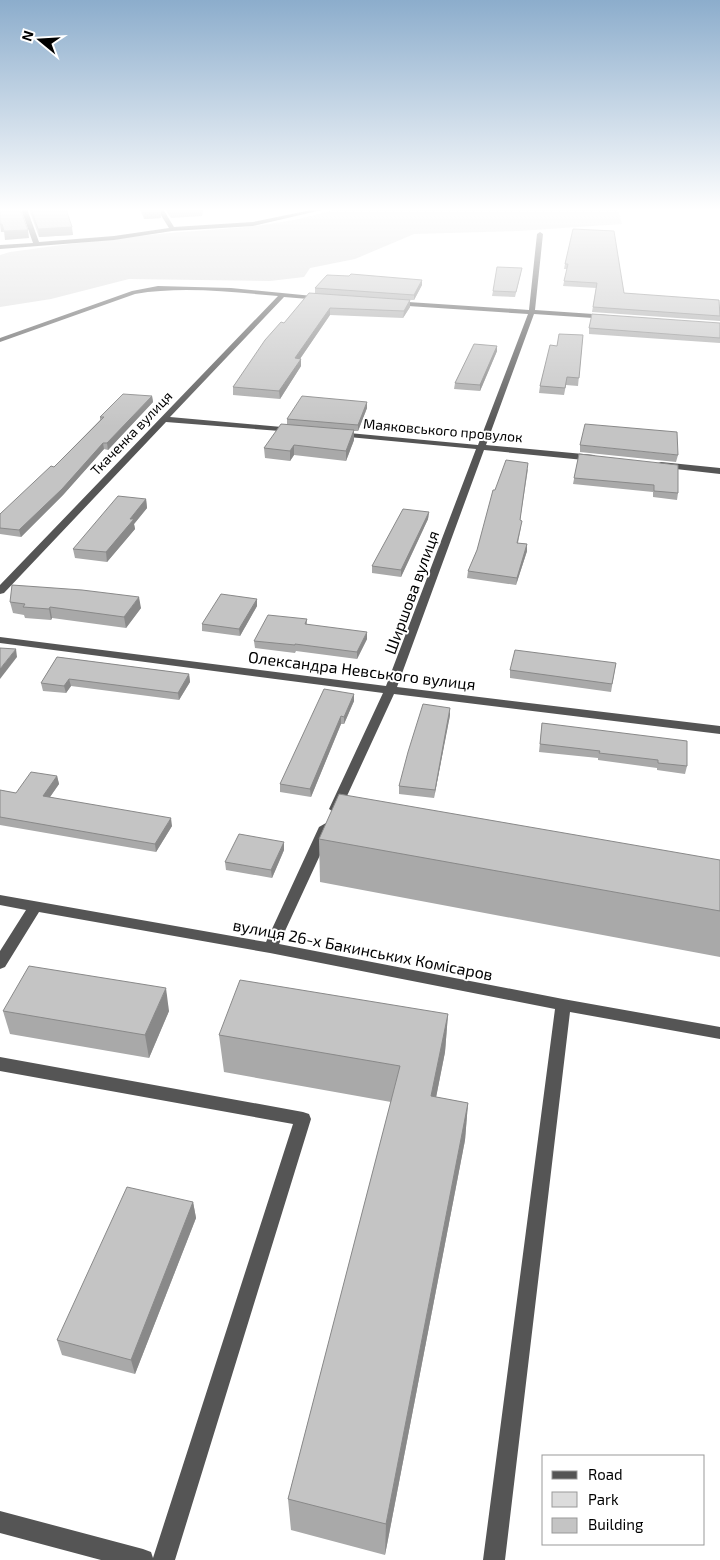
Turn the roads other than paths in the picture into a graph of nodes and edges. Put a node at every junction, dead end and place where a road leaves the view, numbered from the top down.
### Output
1 (535, 282) edge
2 (282, 295) junction
3 (330, 298) edge
4 (388, 302) edge
5 (532, 312) junction
6 (611, 318) edge
7 (0, 340) edge
8 (163, 419) junction
9 (302, 431) edge
10 (332, 434) edge
11 (481, 446) junction
12 (605, 459) edge
13 (653, 464) edge
14 (720, 471) edge
15 (0, 591) edge
16 (0, 640) edge
17 (390, 690) junction
18 (720, 730) edge
19 (0, 900) edge
20 (36, 906) junction
21 (270, 948) junction
22 (0, 963) edge
23 (563, 1005) junction
24 (720, 1033) edge
25 (0, 1064) edge
26 (0, 1522) edge
27 (143, 1560) edge
28 (164, 1560) edge
29 (494, 1560) edge

1 - 5 street, Ширшова вулиця
2 - 3 street
2 - 7 street
2 - 8 street, Ткаченка вулиця
4 - 5 street
5 - 6 street
5 - 11 street, Ширшова вулиця
8 - 9 street
8 - 15 street, Ткаченка вулиця
10 - 11 street, Маяковського провулок
11 - 12 street, Маяковського провулок
11 - 17 street, Ширшова вулиця
13 - 14 street
16 - 17 street, Олександра Невського вулиця
17 - 18 street, Олександра Невського вулиця
17 - 21 street, Ширшова вулиця
19 - 20 street, вулиця 26-х Бакинських Комісаров
20 - 21 street, вулиця 26-х Бакинських Комісаров
20 - 22 street
21 - 23 street, вулиця 26-х Бакинських Комісаров
23 - 24 street, вулиця 26-х Бакинських Комісаров
23 - 29 street
25 - 28 street
26 - 27 street

